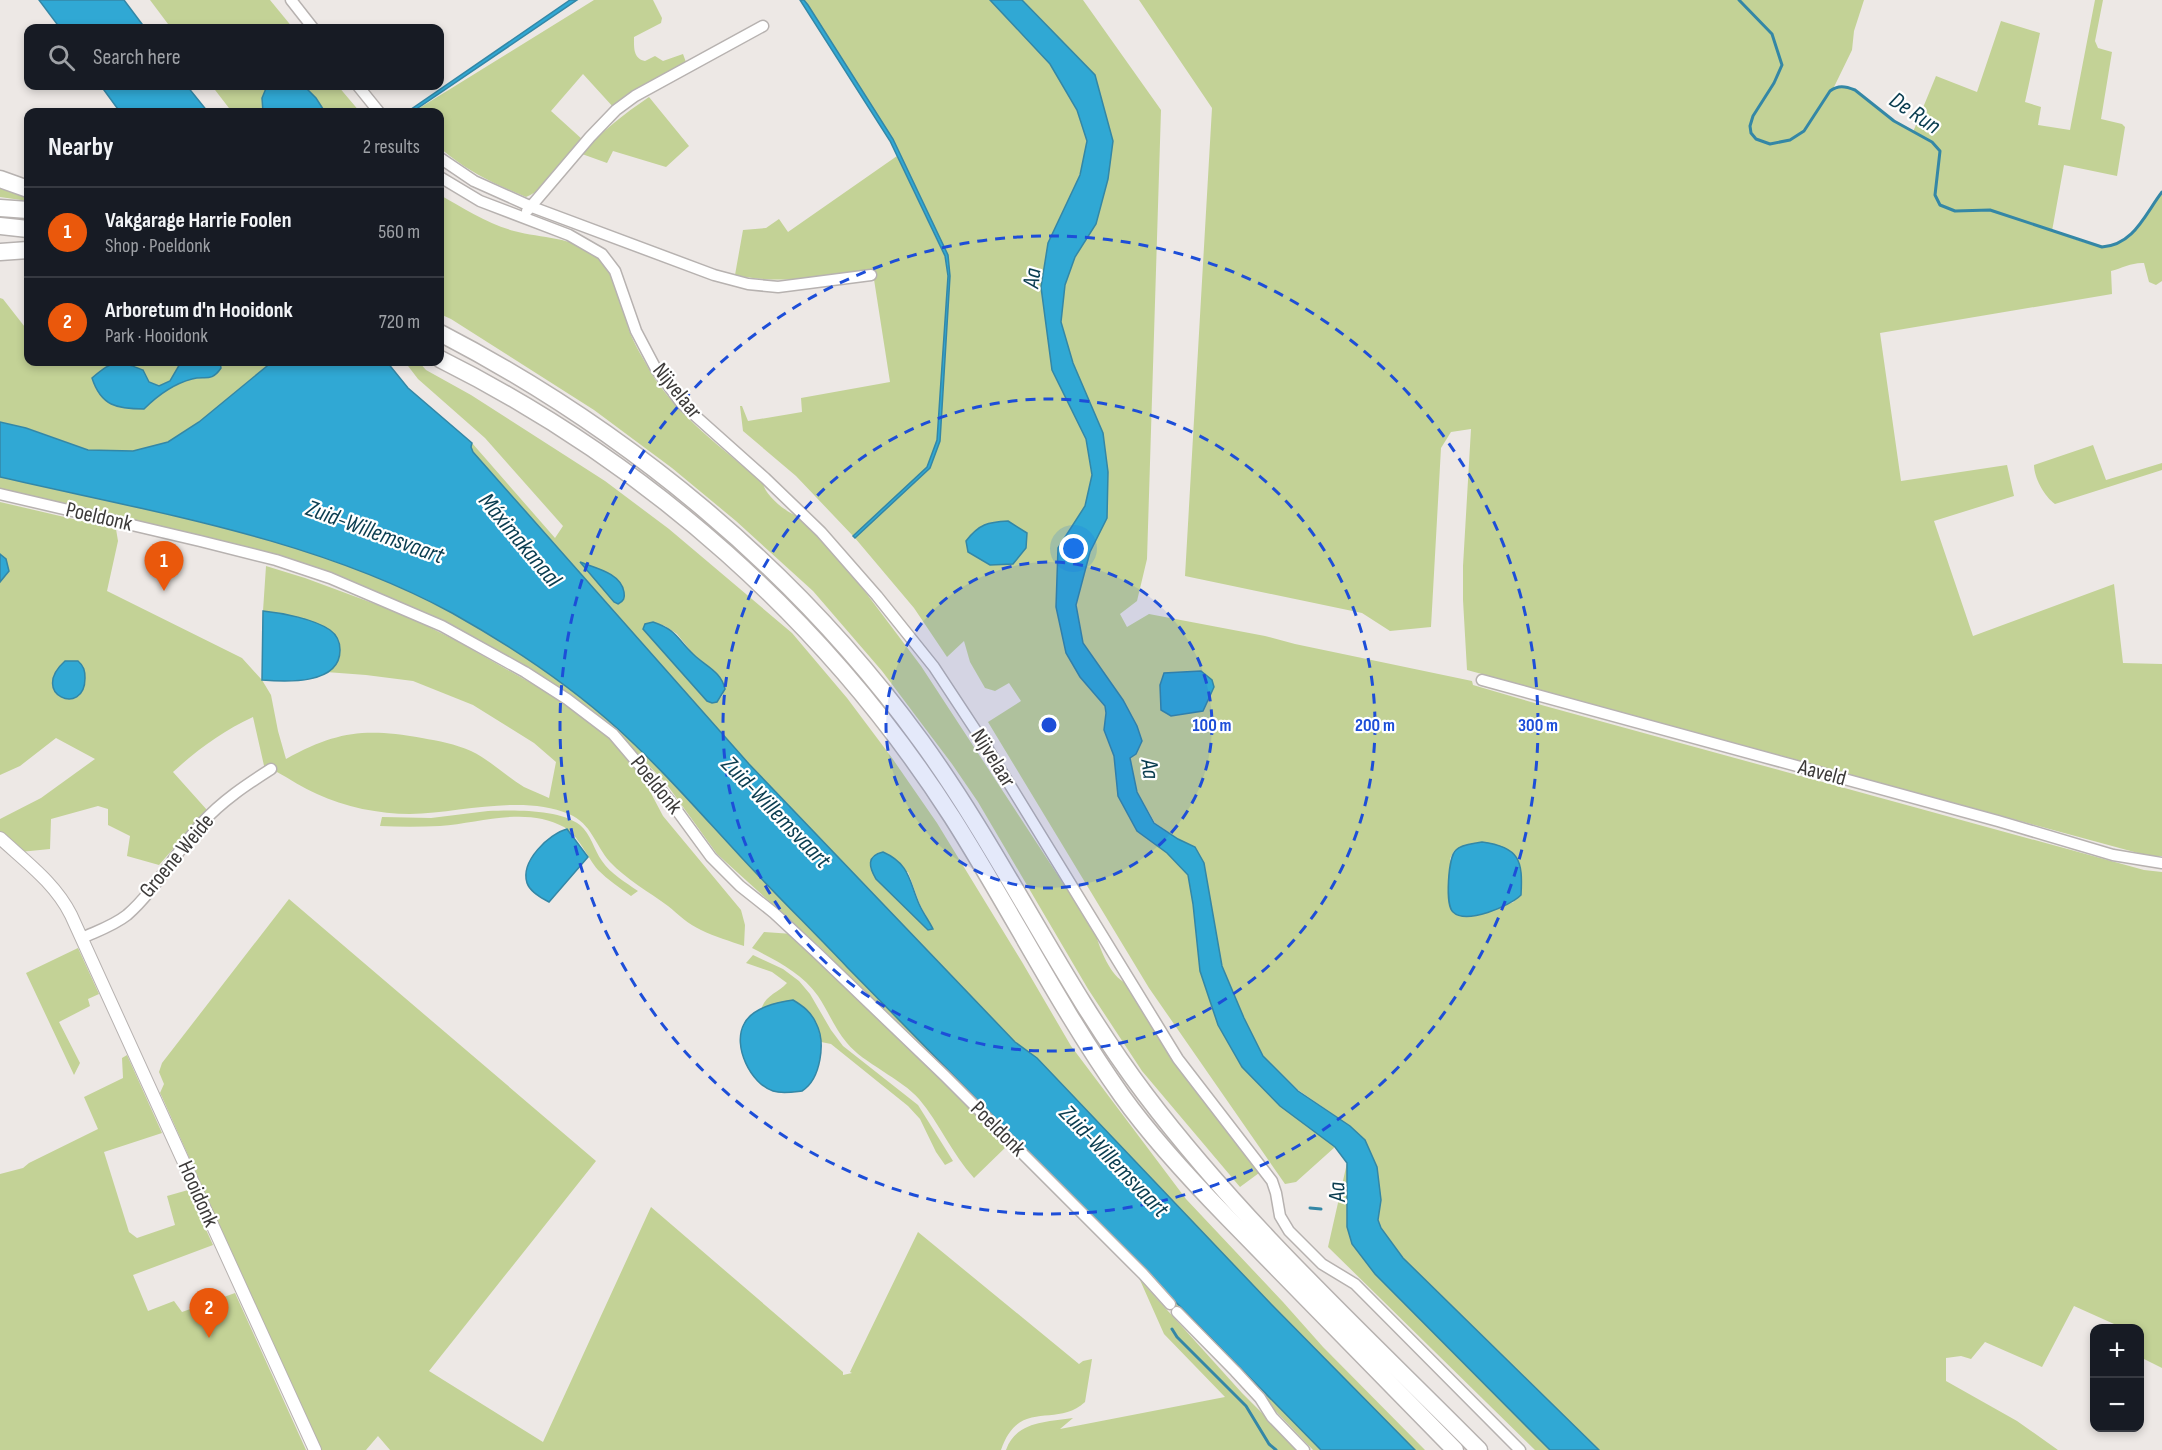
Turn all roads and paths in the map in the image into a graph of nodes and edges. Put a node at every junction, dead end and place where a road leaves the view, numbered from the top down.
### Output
1 (291, 0) edge
2 (310, 24) edge
3 (763, 26) dead end
4 (361, 90) edge
5 (376, 108) edge
6 (444, 161) edge
7 (0, 179) edge
8 (444, 179) edge
9 (24, 188) edge
10 (0, 207) edge
11 (532, 207) junction
12 (24, 210) edge
13 (520, 217) junction
14 (0, 226) edge
15 (24, 229) edge
16 (615, 237) junction
17 (24, 250) edge
18 (0, 252) edge
19 (602, 254) junction
20 (871, 275) dead end
21 (444, 335) edge
22 (444, 361) edge
23 (0, 494) edge
24 (1482, 680) dead end
25 (271, 769) dead end
26 (0, 838) edge
27 (2162, 863) edge
28 (82, 938) junction
29 (315, 1450) edge
30 (1304, 1450) edge
31 (1455, 1450) edge
32 (1479, 1450) edge
33 (1520, 1450) edge

1 - 2 street
3 - 11 street
4 - 5 street
6 - 11 street
7 - 9 highway
8 - 13 street, Nijvelaar
10 - 12 highway
11 - 13 street
11 - 16 street
13 - 19 street, Nijvelaar
14 - 15 highway
16 - 19 street
16 - 20 street
17 - 18 highway
19 - 33 street, Nijvelaar
21 - 32 highway
22 - 31 highway
23 - 30 street, Poeldonk
24 - 27 street, Aaveld
25 - 28 street, Groene Weide
26 - 28 street
28 - 29 street, Hooidonk

